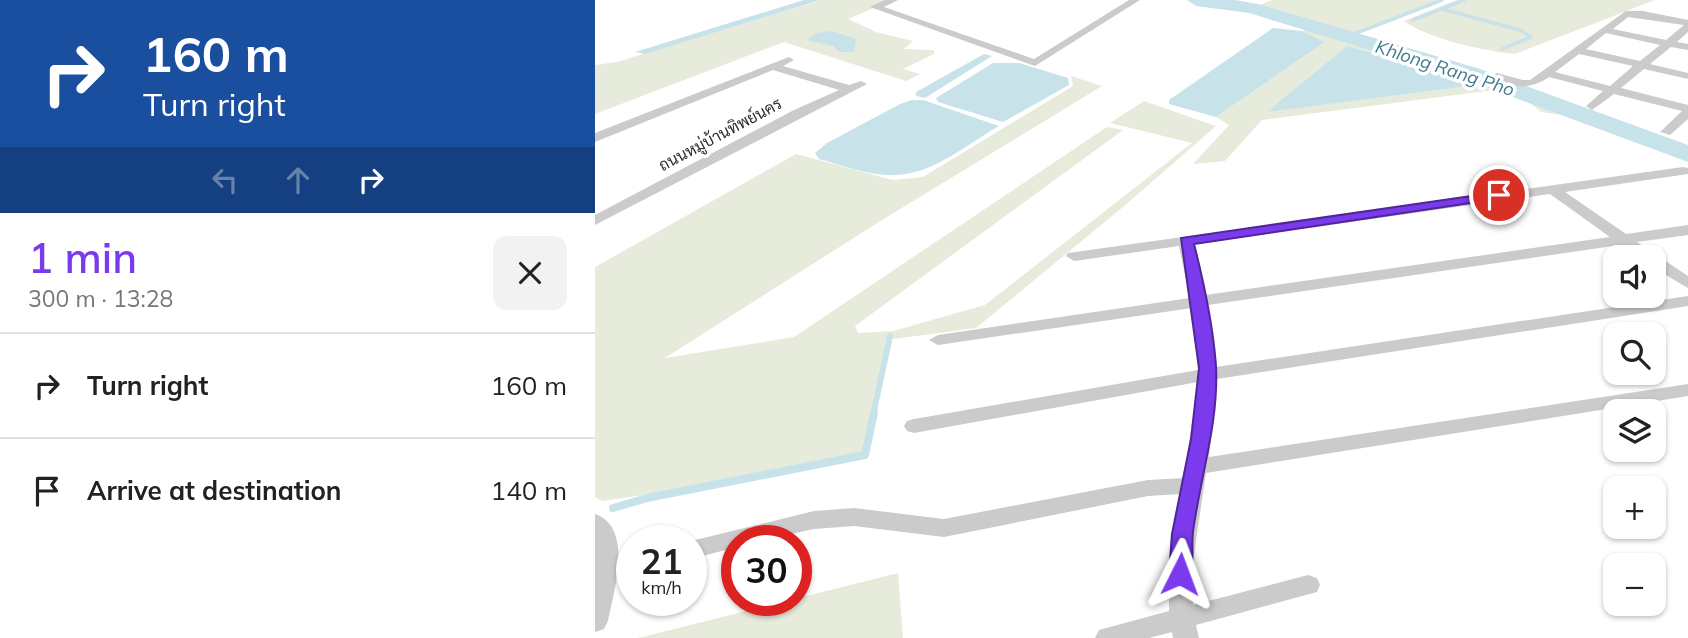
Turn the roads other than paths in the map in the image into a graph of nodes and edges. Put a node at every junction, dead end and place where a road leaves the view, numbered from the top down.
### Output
1 (893, 0) edge
2 (1135, 0) edge
3 (1688, 25) edge
4 (1604, 30) junction
5 (1667, 43) junction
6 (1688, 47) edge
7 (1577, 50) junction
8 (789, 60) dead end
9 (1643, 65) junction
10 (774, 67) junction
11 (1547, 73) junction
12 (1497, 76) dead end
13 (1688, 76) edge
14 (1614, 91) junction
15 (1592, 106) dead end
16 (1688, 110) edge
17 (1666, 132) dead end
18 (595, 138) edge
19 (1683, 171) dead end
20 (1551, 188) junction
21 (599, 214) edge
22 (1688, 230) edge
23 (1622, 240) junction
24 (1186, 241) junction
25 (1630, 245) edge
26 (1074, 256) dead end
27 (1666, 269) edge
28 (1688, 283) edge
29 (1199, 300) junction
30 (1688, 300) edge
31 (938, 340) dead end
32 (1207, 374) junction
33 (1688, 390) edge
34 (914, 426) dead end
35 (1194, 476) junction
36 (595, 523) edge
37 (707, 546) edge
38 (1308, 585) dead end
39 (595, 621) edge
40 (1183, 629) edge
41 (1108, 638) edge

1 - 2 street
3 - 4 street
3 - 5 street
4 - 5 street
4 - 7 street
5 - 6 street
5 - 9 street
7 - 9 street
7 - 11 street
8 - 10 street, ถนนหมู่บ้านทิพย์นคร
9 - 13 street
9 - 14 street
10 - 18 street, ถนนหมู่บ้านทิพย์นคร
10 - 21 street, ถนนหมู่บ้านทิพย์นคร
11 - 12 street
11 - 14 street
14 - 15 street
14 - 16 street
16 - 17 street
19 - 20 street
20 - 23 street
20 - 24 street
22 - 23 street
23 - 25 street
23 - 29 street
24 - 26 street
24 - 29 street
27 - 28 street
29 - 31 street
29 - 32 street
30 - 32 street
32 - 34 street
32 - 35 street
33 - 35 street
35 - 37 street
35 - 40 street
36 - 39 street
38 - 40 street
40 - 41 street

